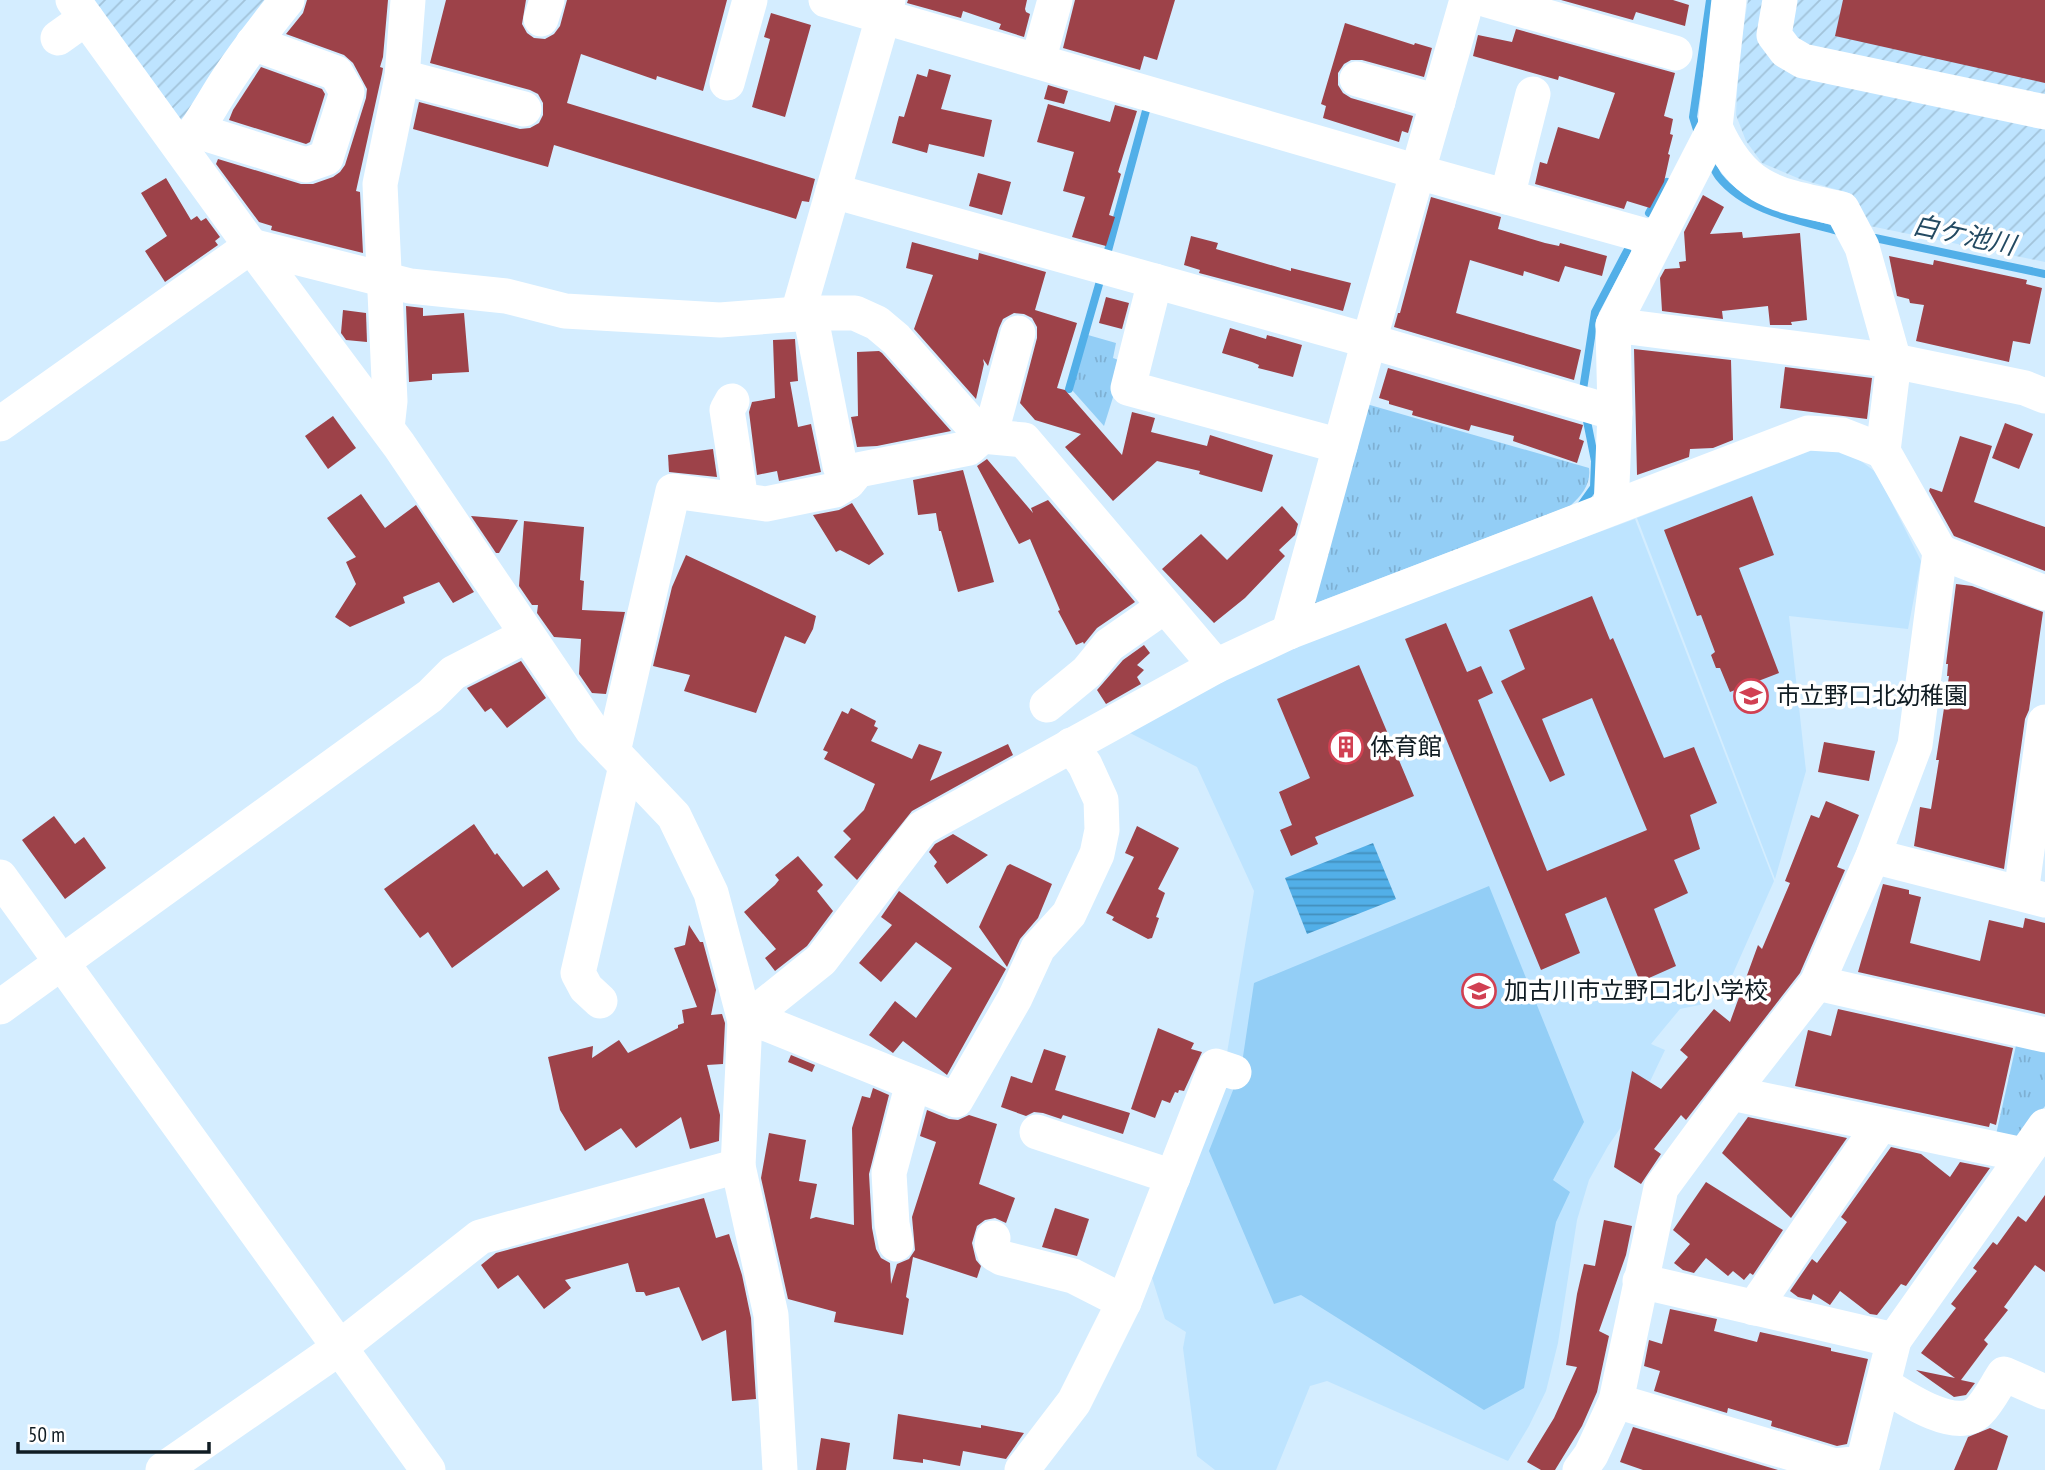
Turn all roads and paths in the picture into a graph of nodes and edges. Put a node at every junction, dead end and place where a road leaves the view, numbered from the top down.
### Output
1 (287, 0) edge
2 (408, 0) edge
3 (751, 0) edge
4 (826, 0) edge
5 (1055, 0) edge
6 (1467, 0) edge
7 (1487, 0) edge
8 (1729, 0) edge
9 (1780, 0) edge
10 (885, 8) edge
11 (79, 9) edge
12 (58, 38) dead end
13 (253, 43) junction
14 (1675, 53) dead end
15 (1038, 61) junction
16 (402, 77) junction
17 (1357, 79) dead end
18 (727, 83) dead end
19 (1533, 94) dead end
20 (1438, 102) junction
21 (524, 109) dead end
22 (2045, 112) edge
23 (1715, 127) junction
24 (189, 139) junction
25 (1418, 172) junction
26 (833, 191) junction
27 (1507, 197) junction
28 (1657, 239) junction
29 (251, 246) junction
30 (384, 279) junction
31 (1155, 281) junction
32 (804, 313) junction
33 (1613, 324) junction
34 (1018, 333) dead end
35 (1369, 341) junction
36 (1894, 361) junction
37 (2045, 396) edge
38 (732, 401) dead end
39 (1615, 413) junction
40 (0, 424) edge
41 (387, 428) junction
42 (986, 436) junction
43 (1340, 446) junction
44 (1883, 451) junction
45 (848, 482) junction
46 (741, 500) junction
47 (1611, 508) junction
48 (1940, 552) junction
49 (2045, 593) edge
50 (1165, 606) junction
51 (1289, 632) junction
52 (527, 635) junction
53 (1216, 666) junction
54 (1047, 705) dead end
55 (2045, 722) edge
56 (1071, 745) junction
57 (620, 759) junction
58 (1873, 856) junction
59 (0, 877) edge
60 (2033, 897) edge
61 (61, 963) junction
62 (1817, 983) junction
63 (600, 1001) dead end
64 (0, 1007) edge
65 (745, 1021) junction
66 (2045, 1035) edge
67 (1234, 1072) dead end
68 (913, 1083) junction
69 (1731, 1093) junction
70 (1881, 1125) junction
71 (2045, 1126) edge
72 (1037, 1132) dead end
73 (2024, 1155) junction
74 (738, 1166) junction
75 (1173, 1177) junction
76 (993, 1238) dead end
77 (896, 1244) dead end
78 (1640, 1281) junction
79 (1124, 1302) junction
80 (1754, 1308) junction
81 (1894, 1340) junction
82 (339, 1348) junction
83 (1883, 1384) junction
84 (2045, 1392) edge
85 (1616, 1401) junction
86 (1767, 1458) edge
87 (163, 1470) edge
88 (428, 1470) edge
89 (780, 1470) edge
90 (1022, 1470) edge
91 (1580, 1470) edge

1 - 13 street
2 - 16 street
3 - 18 street
4 - 10 street
5 - 15 street
6 - 20 street
7 - 14 street
8 - 23 street
9 - 22 street
10 - 15 street
10 - 26 street
11 - 12 street
11 - 24 street
13 - 24 street
13 - 24 street
15 - 25 street
16 - 21 street
16 - 30 street
17 - 20 street
19 - 27 street
20 - 25 street
23 - 28 street
23 - 36 street
24 - 29 street
25 - 27 street
25 - 35 street
26 - 31 street
26 - 32 street
27 - 28 street
28 - 33 street
29 - 30 street
29 - 40 street
29 - 41 street
30 - 32 street
30 - 41 street
31 - 35 street
31 - 43 street
32 - 42 street
32 - 45 street
33 - 36 street
33 - 39 street
34 - 42 street
35 - 39 street
35 - 43 street
36 - 37 street
36 - 44 street
38 - 46 street
39 - 47 street
41 - 52 street
42 - 45 street
42 - 50 street
43 - 51 street
44 - 47 street
44 - 48 street
45 - 46 street
46 - 57 street
47 - 51 street
48 - 49 street
48 - 58 street
50 - 53 street
50 - 54 street
51 - 53 street
52 - 57 street
52 - 61 street
53 - 56 street
55 - 60 street
56 - 65 street
56 - 68 street
57 - 63 street
57 - 65 street
58 - 60 street
58 - 62 street
59 - 61 street
61 - 64 street
61 - 82 street
62 - 66 street
62 - 69 street
65 - 68 street
65 - 74 street
67 - 75 street
68 - 77 street
69 - 70 street
69 - 78 street
70 - 73 street
70 - 80 street
71 - 73 street
72 - 75 street
73 - 81 street
74 - 82 street
74 - 89 street
75 - 79 street
76 - 79 street
78 - 80 street
78 - 85 street
79 - 90 street
80 - 81 street
81 - 83 street
82 - 87 street
82 - 88 street
83 - 84 street
83 - 86 street
85 - 86 street
85 - 91 street

